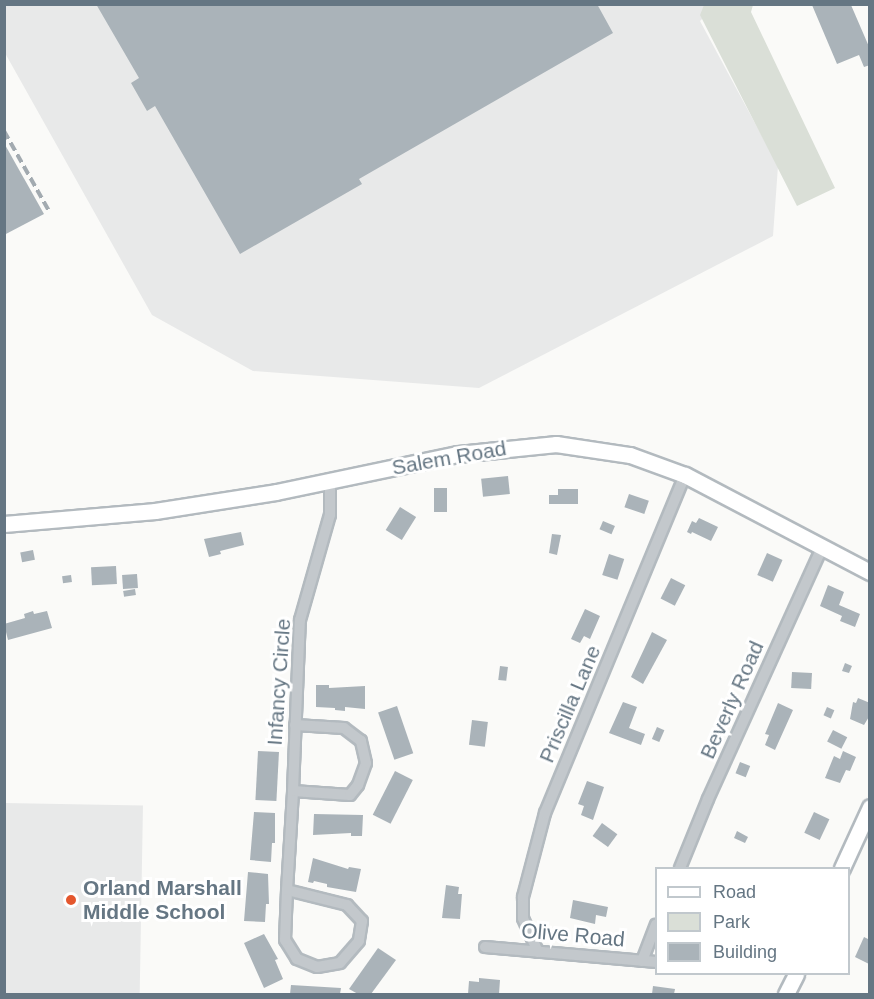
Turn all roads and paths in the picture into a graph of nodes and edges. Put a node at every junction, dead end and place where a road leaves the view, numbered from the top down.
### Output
1 (685, 475) junction
2 (330, 480) junction
3 (4, 524) edge
4 (822, 548) junction
5 (870, 572) edge
6 (295, 725) junction
7 (292, 791) junction
8 (870, 807) edge
9 (680, 867) edge
10 (842, 867) edge
11 (287, 890) junction
12 (655, 930) edge
13 (485, 947) dead end
14 (538, 952) junction
15 (642, 961) junction
16 (655, 962) edge
17 (791, 975) edge
18 (786, 994) edge

1 - 2 main road, Salem Road
1 - 4 main road, Salem Road
1 - 14 street, Priscilla Lane
2 - 3 main road, Salem Road
2 - 6 street, Infancy Circle
4 - 5 main road, Salem Road
4 - 9 street, Beverly Road
6 - 7 street, Infancy Circle
6 - 7 street
7 - 11 street, Infancy Circle
8 - 10 main road
11 - 11 street, Infancy Circle
12 - 15 street
13 - 14 street, Olive Road
14 - 15 street, Olive Road
15 - 16 street, Olive Road
17 - 18 main road

